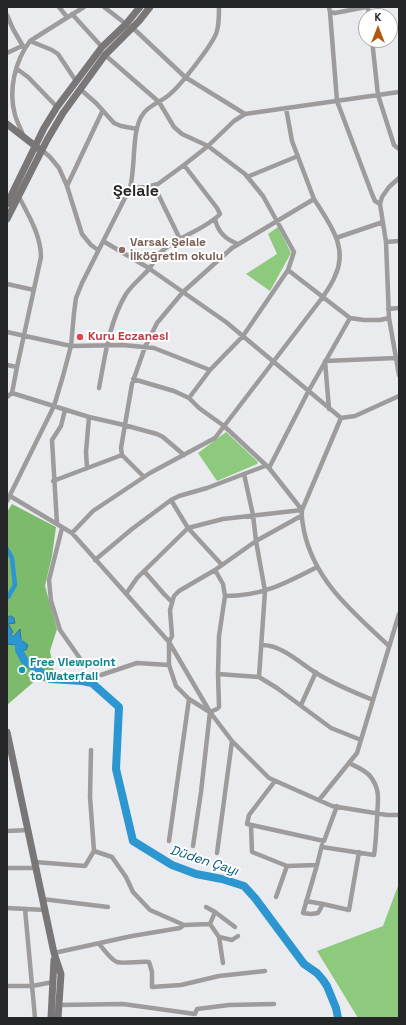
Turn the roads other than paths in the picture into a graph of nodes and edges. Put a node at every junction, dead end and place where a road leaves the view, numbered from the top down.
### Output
1 (59, 7) edge
2 (84, 7) edge
3 (104, 7) edge
4 (140, 7) edge
5 (150, 7) edge
6 (219, 7) edge
7 (367, 7) edge
8 (329, 10) edge
9 (72, 14) junction
10 (7, 15) edge
11 (67, 17) junction
12 (130, 26) junction
13 (30, 41) junction
14 (23, 47) junction
15 (102, 47) junction
16 (373, 48) edge
17 (7, 53) edge
18 (105, 55) junction
19 (17, 69) junction
20 (185, 77) junction
21 (76, 81) junction
22 (80, 88) junction
23 (399, 92) edge
24 (378, 95) junction
25 (337, 101) junction
26 (159, 102) junction
27 (57, 107) junction
28 (286, 108) junction
29 (102, 112) junction
30 (245, 114) junction
31 (7, 124) edge
32 (137, 129) junction
33 (24, 139) junction
34 (208, 146) junction
35 (38, 148) junction
36 (399, 149) edge
37 (298, 156) junction
38 (184, 165) junction
39 (247, 177) junction
40 (399, 178) edge
41 (67, 186) junction
42 (154, 186) junction
43 (130, 188) junction
44 (19, 198) junction
45 (314, 199) junction
46 (7, 204) edge
47 (380, 204) junction
48 (7, 219) edge
49 (215, 219) junction
50 (277, 220) junction
51 (383, 222) junction
52 (180, 238) junction
53 (336, 238) junction
54 (103, 241) junction
55 (386, 242) junction
56 (399, 242) edge
57 (238, 244) junction
58 (98, 250) junction
59 (149, 268) junction
60 (288, 270) junction
61 (7, 284) edge
62 (34, 290) junction
63 (183, 292) junction
64 (323, 297) junction
65 (399, 308) edge
66 (388, 309) junction
67 (350, 318) junction
68 (389, 318) junction
69 (7, 332) edge
70 (24, 335) junction
71 (243, 336) junction
72 (71, 346) junction
73 (107, 346) junction
74 (145, 347) junction
75 (396, 358) junction
76 (325, 361) junction
77 (273, 362) junction
78 (7, 366) edge
79 (17, 367) junction
80 (210, 370) junction
81 (399, 375) edge
82 (134, 379) junction
83 (99, 388) dead end
84 (308, 392) junction
85 (12, 393) junction
86 (399, 396) edge
87 (7, 397) edge
88 (188, 398) junction
89 (54, 406) junction
90 (329, 409) junction
91 (65, 410) junction
92 (89, 417) junction
93 (341, 418) junction
94 (124, 425) junction
95 (224, 426) junction
96 (122, 455) junction
97 (184, 455) junction
98 (267, 467) junction
99 (87, 468) junction
100 (244, 474) junction
101 (144, 477) junction
102 (53, 481) junction
103 (10, 496) junction
104 (171, 500) junction
105 (7, 501) edge
106 (302, 510) junction
107 (253, 515) junction
108 (301, 516) junction
109 (57, 524) junction
110 (62, 528) junction
111 (188, 528) junction
112 (72, 533) junction
113 (256, 541) junction
114 (95, 560) junction
115 (222, 564) junction
116 (317, 567) junction
117 (215, 570) junction
118 (144, 571) junction
119 (265, 592) junction
120 (126, 594) junction
121 (225, 596) junction
122 (172, 602) junction
123 (399, 614) edge
124 (169, 642) junction
125 (262, 644) junction
126 (388, 646) junction
127 (169, 665) junction
128 (86, 667) dead end
129 (316, 672) junction
130 (218, 674) junction
131 (101, 675) dead end
132 (260, 677) junction
133 (189, 699) junction
134 (373, 700) junction
135 (301, 705) junction
136 (210, 712) junction
137 (7, 732) edge
138 (360, 740) junction
139 (232, 741) junction
140 (92, 750) dead end
141 (349, 762) junction
142 (275, 780) junction
143 (319, 800) junction
144 (337, 806) junction
145 (377, 813) junction
146 (399, 815) edge
147 (251, 824) junction
148 (29, 830) junction
149 (7, 831) edge
150 (169, 841) dead end
151 (324, 841) junction
152 (193, 846) dead end
153 (322, 847) junction
154 (94, 851) junction
155 (359, 852) junction
156 (218, 853) dead end
157 (35, 865) junction
158 (317, 865) junction
159 (287, 866) junction
160 (7, 868) edge
161 (276, 897) dead end
162 (42, 899) junction
163 (306, 901) junction
164 (323, 904) junction
165 (108, 907) dead end
166 (206, 907) dead end
167 (7, 908) edge
168 (25, 909) junction
169 (45, 910) junction
170 (215, 912) junction
171 (210, 924) junction
172 (184, 925) junction
173 (235, 926) dead end
174 (238, 936) dead end
175 (219, 937) junction
176 (99, 944) junction
177 (54, 954) junction
178 (224, 963) dead end
179 (265, 970) dead end
180 (53, 982) junction
181 (7, 986) edge
182 (32, 986) junction
183 (274, 1004) dead end
184 (59, 1005) junction
185 (196, 1016) edge
186 (35, 1018) edge
187 (51, 1018) edge
188 (58, 1018) edge

1 - 11 street
2 - 9 street
3 - 12 street
4 - 12 street
5 - 12 street
6 - 20 street
7 - 8 street
8 - 25 street
9 - 11 street
9 - 15 street
10 - 14 street
11 - 13 street
12 - 15 street
12 - 18 street
12 - 20 street
13 - 14 street
13 - 21 street
14 - 17 street
14 - 19 street
15 - 21 street
16 - 24 street
18 - 22 street
18 - 26 street
19 - 27 street
19 - 33 street
20 - 26 street
20 - 30 street
21 - 27 street
22 - 29 street
22 - 35 street
23 - 24 street
24 - 25 street
24 - 36 street
25 - 28 street
25 - 47 street
26 - 32 street
26 - 34 street
27 - 35 street
28 - 30 street
28 - 37 street
29 - 32 street
29 - 41 street
30 - 34 street
31 - 33 street
32 - 43 street
33 - 35 street
34 - 38 street
34 - 39 street
35 - 41 street
35 - 44 street
35 - 46 street
37 - 39 street
37 - 45 street
38 - 42 street
38 - 49 street
39 - 50 street
40 - 47 street
41 - 58 street
42 - 43 street
42 - 52 street
43 - 54 street
44 - 48 street
44 - 62 street
45 - 50 street
45 - 53 street
47 - 51 street
49 - 52 street
49 - 57 street
50 - 57 street
50 - 60 street
51 - 53 street
51 - 55 street
52 - 59 street
53 - 64 street
54 - 58 street
54 - 59 street
55 - 56 street
55 - 66 street
57 - 63 street
58 - 72 street
59 - 63 street
59 - 73 street
60 - 64 street
60 - 71 street
61 - 62 street
62 - 70 street
63 - 71 street
63 - 74 street
64 - 67 street
64 - 77 street
65 - 66 street
66 - 68 street
67 - 68 street
67 - 76 street
68 - 75 street
69 - 70 street
70 - 72 street
70 - 79 street
71 - 77 street
71 - 80 street
72 - 73 street
72 - 89 street
73 - 74 street
73 - 83 street
74 - 80 street
74 - 82 street
75 - 76 street
75 - 81 street
76 - 84 street
76 - 90 street
77 - 84 street
77 - 95 street
78 - 79 street
79 - 85 street
80 - 88 street
82 - 88 street
82 - 94 street
84 - 90 street
84 - 98 street
85 - 87 street
85 - 89 street
86 - 93 street
88 - 95 street
89 - 91 street
89 - 103 street
90 - 93 street
91 - 92 street
91 - 102 street
92 - 94 street
92 - 99 street
93 - 106 street
94 - 96 street
94 - 97 street
95 - 97 street
95 - 98 street
96 - 99 street
96 - 101 street
97 - 101 street
98 - 100 street
98 - 106 street
99 - 102 street
100 - 104 street
100 - 107 street
101 - 112 street
102 - 109 street
103 - 105 street
103 - 109 street
104 - 111 street
104 - 114 street
106 - 107 street
106 - 108 street
107 - 111 street
107 - 113 street
108 - 113 street
108 - 116 street
109 - 110 street
110 - 112 street
110 - 128 street
111 - 115 street
111 - 118 street
112 - 114 street
113 - 115 street
113 - 119 street
114 - 120 street
115 - 117 street
116 - 119 street
116 - 126 street
117 - 121 street
117 - 122 street
118 - 120 street
118 - 122 street
119 - 121 street
119 - 125 street
120 - 124 street
121 - 130 street
122 - 124 street
123 - 126 street
124 - 127 street
124 - 136 street
125 - 129 street
125 - 132 street
126 - 134 street
127 - 131 street
127 - 133 street
129 - 134 street
129 - 135 street
130 - 132 street
130 - 136 street
132 - 135 street
133 - 136 street
133 - 150 street
134 - 138 street
135 - 138 street
136 - 139 street
136 - 152 street
137 - 148 street
138 - 141 street
139 - 142 street
139 - 156 street
140 - 154 street
141 - 143 street
141 - 145 street
142 - 143 street
142 - 147 street
143 - 144 street
144 - 145 street
144 - 151 street
145 - 146 street
145 - 155 street
147 - 151 street
147 - 159 street
148 - 149 street
148 - 157 street
151 - 153 street
153 - 155 street
153 - 158 street
154 - 157 street
154 - 172 street
155 - 164 street
157 - 160 street
157 - 162 street
158 - 159 street
158 - 163 street
159 - 161 street
162 - 165 street
162 - 169 street
163 - 164 street
163 - 164 street
166 - 170 street
167 - 168 street
168 - 169 street
168 - 182 street
169 - 177 street
170 - 171 street
170 - 173 street
171 - 172 street
171 - 175 street
172 - 176 street
174 - 175 street
175 - 178 street
176 - 177 street
176 - 179 street
177 - 180 street
177 - 184 street
180 - 182 street
180 - 187 street
181 - 182 street
182 - 186 street
183 - 185 street
184 - 185 street
184 - 188 street

